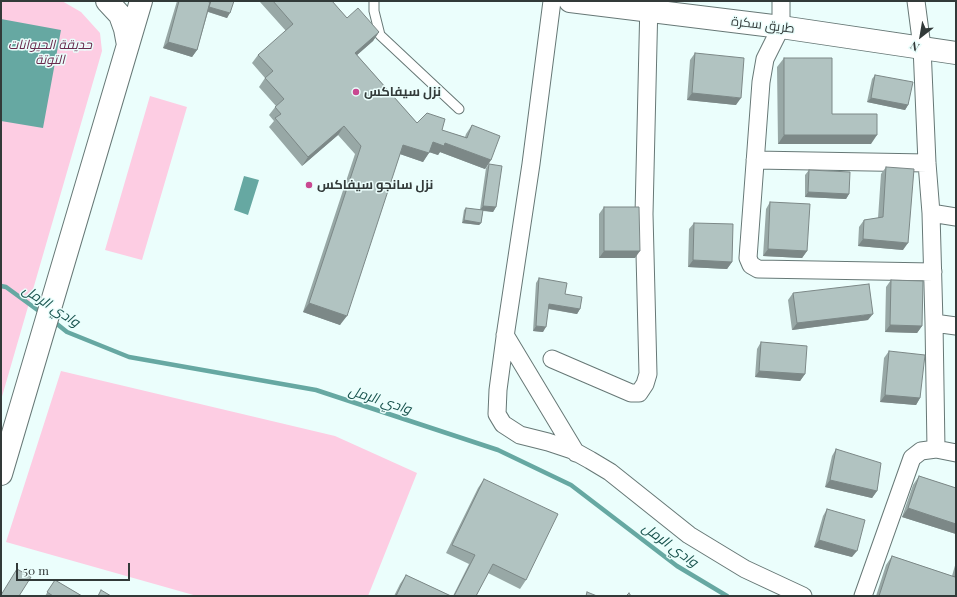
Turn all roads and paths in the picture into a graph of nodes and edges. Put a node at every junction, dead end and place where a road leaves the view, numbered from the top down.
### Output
1 (106, 1) edge
2 (141, 1) edge
3 (374, 1) edge
4 (552, 1) edge
5 (570, 1) edge
6 (781, 1) edge
7 (916, 1) edge
8 (649, 6) edge
9 (781, 27) junction
10 (128, 45) junction
11 (922, 47) junction
12 (956, 53) edge
13 (459, 109) dead end
14 (755, 160) junction
15 (927, 163) junction
16 (931, 213) junction
17 (956, 217) edge
18 (933, 272) junction
19 (934, 323) junction
20 (956, 326) edge
21 (505, 335) junction
22 (552, 359) dead end
23 (936, 449) junction
24 (576, 453) junction
25 (956, 453) edge
26 (1, 474) edge
27 (803, 596) edge
28 (863, 596) edge

1 - 10 street
2 - 10 street
3 - 13 lane
4 - 21 street
5 - 8 street, طريق سكرة
6 - 9 street
7 - 11 street
8 - 9 street, طريق سكرة
8 - 22 street
9 - 11 street, طريق سكرة
9 - 14 street
10 - 26 street
11 - 12 street, طريق سكرة
11 - 15 street
14 - 15 street
14 - 18 street
15 - 16 street
16 - 17 street
16 - 18 street
18 - 19 street
19 - 20 street
19 - 23 street
21 - 24 street
21 - 24 street
23 - 25 street
23 - 28 street
24 - 27 street

